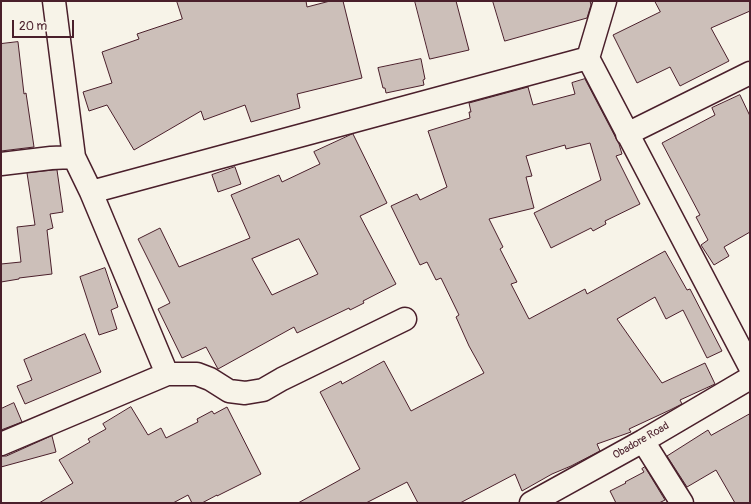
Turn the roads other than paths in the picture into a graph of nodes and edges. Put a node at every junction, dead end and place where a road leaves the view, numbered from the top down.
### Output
1 (54, 1) edge
2 (605, 1) edge
3 (588, 58) junction
4 (750, 73) edge
5 (627, 134) junction
6 (74, 157) junction
7 (1, 164) edge
8 (91, 192) junction
9 (405, 319) dead end
10 (750, 367) edge
11 (167, 374) junction
12 (750, 378) edge
13 (643, 441) junction
14 (1, 444) edge
15 (531, 503) edge
16 (682, 503) edge

1 - 6 street
2 - 3 street
3 - 5 street
3 - 8 street
4 - 5 street
5 - 10 street
6 - 7 street
6 - 8 street
8 - 11 street
9 - 11 street
11 - 14 street
12 - 13 street, Obadore Road
13 - 15 street, Obadore Road
13 - 16 street

